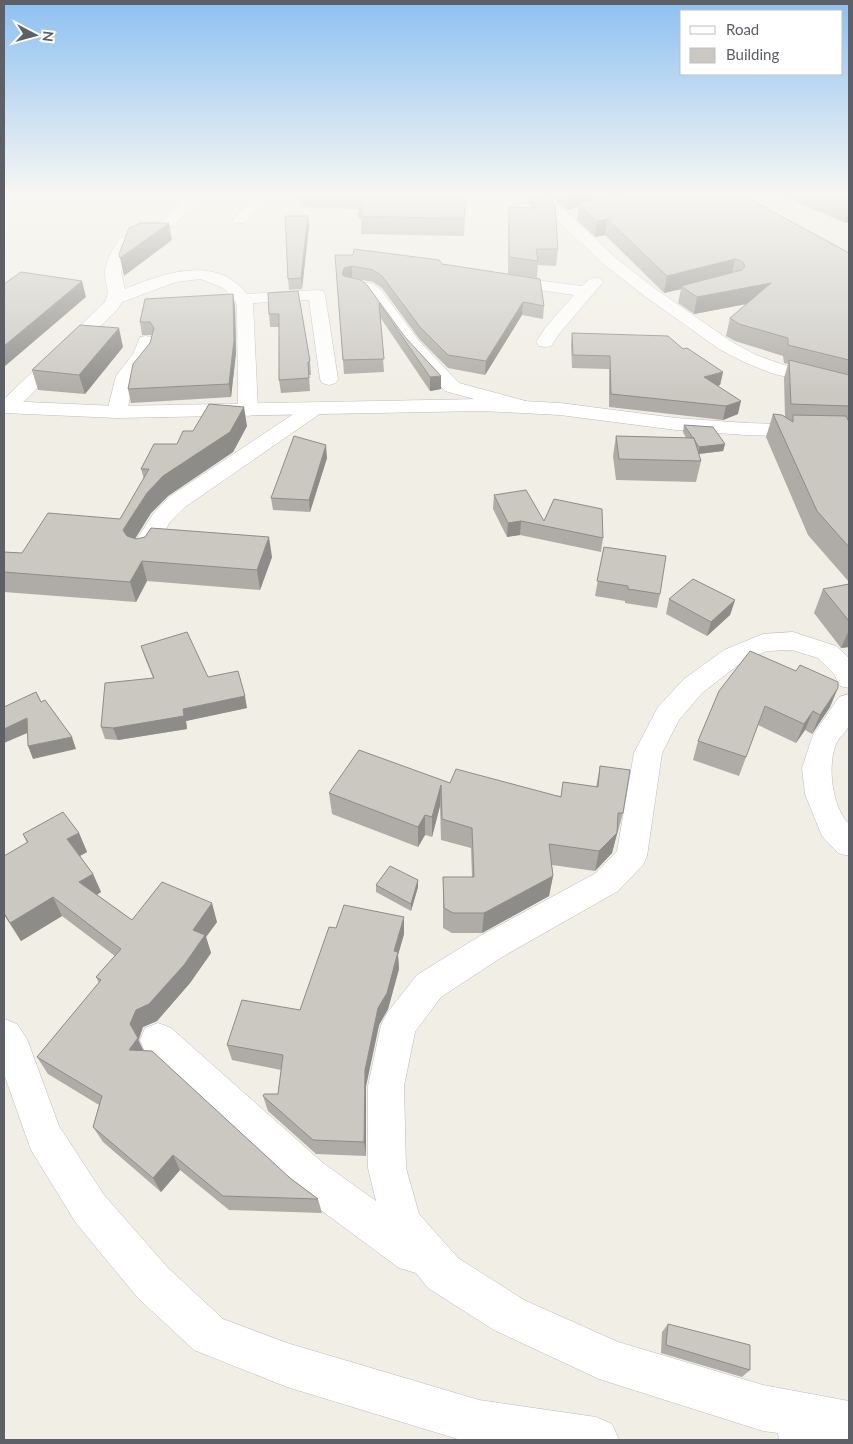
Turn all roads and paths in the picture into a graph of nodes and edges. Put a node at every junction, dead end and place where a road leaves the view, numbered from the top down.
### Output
1 (117, 260) edge
2 (607, 260) edge
3 (611, 264) junction
4 (487, 278) edge
5 (352, 285) edge
6 (587, 292) junction
7 (678, 296) dead end
8 (117, 298) junction
9 (243, 300) junction
10 (660, 301) junction
11 (146, 341) dead end
12 (545, 342) dead end
13 (329, 379) dead end
14 (849, 387) edge
15 (5, 407) edge
16 (526, 407) junction
17 (314, 409) junction
18 (248, 410) junction
19 (118, 412) junction
20 (849, 432) edge
21 (142, 550) edge
22 (849, 679) edge
23 (849, 704) edge
24 (849, 844) edge
25 (4, 1036) edge
26 (158, 1040) dead end
27 (443, 1273) junction
28 (849, 1424) edge
29 (799, 1427) edge
30 (596, 1440) edge

1 - 8 street
2 - 3 street
3 - 6 street
3 - 10 street
4 - 6 street
5 - 16 street
6 - 12 street
7 - 10 street
8 - 9 street
8 - 15 street
9 - 13 street
9 - 18 street
10 - 14 street
11 - 19 street
15 - 19 street
16 - 17 street
16 - 20 street
17 - 18 street
17 - 21 street
18 - 19 street
22 - 27 street
23 - 24 street
25 - 30 street
26 - 27 street
27 - 29 street
28 - 29 street

